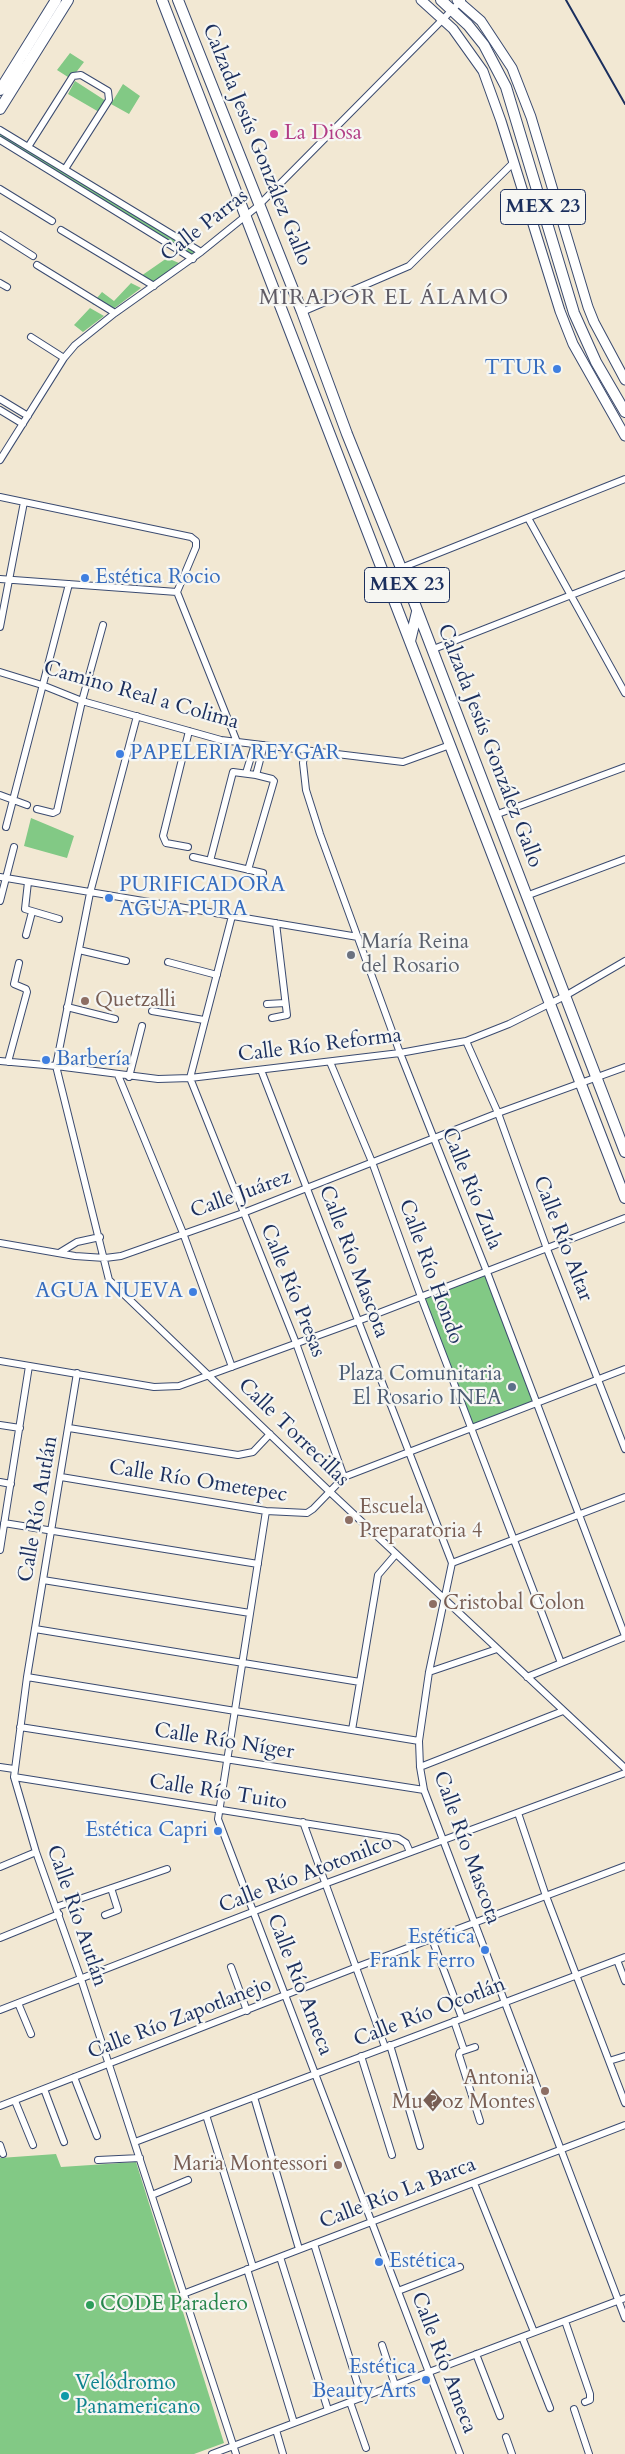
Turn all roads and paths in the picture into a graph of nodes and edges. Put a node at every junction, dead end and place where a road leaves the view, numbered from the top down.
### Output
1 (56, 0) edge
2 (68, 0) edge
3 (162, 0) edge
4 (178, 0) edge
5 (421, 0) edge
6 (440, 0) edge
7 (458, 3) edge
8 (442, 18) junction
9 (0, 90) edge
10 (0, 109) edge
11 (0, 130) edge
12 (0, 140) edge
13 (28, 147) junction
14 (514, 163) junction
15 (65, 169) junction
16 (0, 189) edge
17 (258, 206) junction
18 (245, 217) junction
19 (52, 221) dead end
20 (62, 230) dead end
21 (0, 235) edge
22 (201, 252) junction
23 (33, 256) dead end
24 (193, 259) junction
25 (36, 265) dead end
26 (0, 283) edge
27 (154, 286) junction
28 (7, 287) dead end
29 (302, 312) junction
30 (115, 313) junction
31 (31, 337) dead end
32 (64, 358) junction
33 (625, 380) edge
34 (1, 401) edge
35 (0, 410) edge
36 (625, 412) edge
37 (28, 416) junction
38 (22, 424) junction
39 (625, 436) edge
40 (0, 460) edge
41 (625, 479) edge
42 (0, 497) edge
43 (24, 502) junction
44 (528, 518) junction
45 (401, 568) junction
46 (625, 574) edge
47 (0, 579) edge
48 (10, 580) junction
49 (69, 584) junction
50 (177, 592) junction
51 (571, 595) junction
52 (417, 612) junction
53 (103, 625) dead end
54 (0, 627) edge
55 (410, 641) junction
56 (431, 650) junction
57 (0, 672) edge
58 (42, 685) junction
59 (625, 693) edge
60 (82, 701) junction
61 (137, 716) junction
62 (189, 731) junction
63 (237, 742) junction
64 (255, 744) junction
65 (264, 745) junction
66 (450, 745) junction
67 (305, 750) junction
68 (625, 767) edge
69 (246, 773) junction
70 (256, 775) junction
71 (0, 794) edge
72 (12, 799) junction
73 (27, 805) dead end
74 (37, 809) dead end
75 (495, 816) junction
76 (6, 827) dead end
77 (14, 847) dead end
78 (188, 848) dead end
79 (193, 857) dead end
80 (625, 858) edge
81 (210, 861) junction
82 (248, 870) junction
83 (263, 873) dead end
84 (3, 877) edge
85 (28, 882) junction
86 (90, 893) junction
87 (526, 896) junction
88 (0, 901) edge
89 (32, 912) junction
90 (232, 916) junction
91 (59, 919) dead end
92 (276, 924) junction
93 (26, 936) dead end
94 (358, 937) junction
95 (79, 950) junction
96 (126, 961) dead end
97 (625, 961) edge
98 (168, 962) dead end
99 (19, 963) dead end
100 (217, 974) junction
101 (565, 996) junction
102 (550, 1002) junction
103 (285, 1003) junction
104 (267, 1004) dead end
105 (68, 1007) junction
106 (152, 1012) dead end
107 (272, 1018) dead end
108 (115, 1019) dead end
109 (204, 1020) junction
110 (142, 1026) dead end
111 (466, 1041) junction
112 (400, 1053) junction
113 (0, 1061) edge
114 (8, 1062) junction
115 (330, 1062) junction
116 (56, 1066) junction
117 (625, 1067) edge
118 (261, 1070) junction
119 (118, 1075) junction
120 (129, 1077) junction
121 (190, 1078) junction
122 (596, 1078) junction
123 (581, 1084) junction
124 (498, 1114) junction
125 (433, 1138) junction
126 (625, 1152) edge
127 (372, 1162) junction
128 (308, 1188) junction
129 (625, 1198) edge
130 (243, 1213) junction
131 (625, 1218) edge
132 (183, 1233) junction
133 (100, 1237) junction
134 (0, 1244) edge
135 (547, 1248) junction
136 (59, 1254) junction
137 (105, 1258) junction
138 (487, 1272) junction
139 (421, 1297) junction
140 (358, 1321) junction
141 (296, 1343) junction
142 (0, 1361) edge
143 (29, 1366) junction
144 (232, 1367) junction
145 (625, 1369) edge
146 (78, 1373) junction
147 (210, 1375) junction
148 (598, 1379) junction
149 (537, 1403) junction
150 (0, 1425) edge
151 (20, 1428) junction
152 (69, 1428) junction
153 (471, 1428) junction
154 (270, 1434) junction
155 (625, 1450) edge
156 (408, 1452) junction
157 (61, 1477) junction
158 (344, 1477) junction
159 (0, 1482) edge
160 (10, 1484) junction
161 (330, 1492) junction
162 (625, 1497) edge
163 (266, 1511) junction
164 (579, 1516) junction
165 (4, 1523) junction
166 (52, 1531) junction
167 (514, 1540) junction
168 (0, 1550) edge
169 (396, 1554) junction
170 (258, 1564) junction
171 (452, 1564) junction
172 (44, 1580) junction
173 (443, 1598) junction
174 (250, 1613) junction
175 (35, 1629) junction
176 (625, 1637) edge
177 (497, 1649) junction
178 (242, 1663) junction
179 (561, 1663) junction
180 (429, 1672) junction
181 (527, 1676) junction
182 (28, 1677) junction
183 (360, 1682) junction
184 (235, 1711) junction
185 (563, 1711) junction
186 (20, 1727) junction
187 (352, 1730) junction
188 (419, 1741) junction
189 (227, 1759) junction
190 (0, 1767) edge
191 (420, 1767) junction
192 (625, 1768) edge
193 (14, 1769) junction
194 (625, 1773) edge
195 (14, 1777) junction
196 (424, 1790) junction
197 (218, 1810) junction
198 (518, 1812) junction
199 (303, 1822) junction
200 (444, 1840) junction
201 (36, 1852) junction
202 (410, 1852) junction
203 (625, 1866) edge
204 (0, 1867) edge
205 (167, 1868) dead end
206 (326, 1883) junction
207 (111, 1888) junction
208 (546, 1896) junction
209 (58, 1911) junction
210 (254, 1912) junction
211 (105, 1915) dead end
212 (475, 1923) junction
213 (0, 1938) edge
214 (432, 1939) junction
215 (625, 1957) edge
216 (617, 1960) junction
217 (231, 1967) dead end
218 (357, 1967) junction
219 (576, 1975) junction
220 (82, 1979) junction
221 (625, 1981) edge
222 (285, 1996) junction
223 (506, 2002) junction
224 (18, 2003) junction
225 (0, 2010) edge
226 (247, 2010) junction
227 (462, 2018) junction
228 (454, 2021) junction
229 (31, 2034) dead end
230 (388, 2046) junction
231 (475, 2047) dead end
232 (464, 2050) junction
233 (361, 2056) junction
234 (625, 2056) edge
235 (609, 2061) junction
236 (108, 2064) junction
237 (315, 2074) junction
238 (74, 2078) junction
239 (44, 2090) junction
240 (254, 2097) junction
241 (15, 2101) junction
242 (625, 2103) edge
243 (0, 2106) edge
244 (206, 2115) junction
245 (480, 2122) dead end
246 (625, 2125) edge
247 (97, 2136) dead end
248 (64, 2142) dead end
249 (135, 2142) junction
250 (0, 2145) edge
251 (33, 2146) dead end
252 (420, 2146) dead end
253 (561, 2150) junction
254 (3, 2154) dead end
255 (392, 2155) dead end
256 (140, 2158) junction
257 (98, 2160) dead end
258 (188, 2180) dead end
259 (474, 2183) junction
260 (152, 2196) junction
261 (371, 2222) junction
262 (314, 2244) junction
263 (300, 2249) junction
264 (280, 2257) junction
265 (460, 2267) dead end
266 (250, 2268) junction
267 (398, 2291) junction
268 (183, 2294) junction
269 (622, 2299) edge
270 (625, 2318) edge
271 (565, 2321) junction
272 (534, 2332) junction
273 (522, 2337) junction
274 (382, 2345) dead end
275 (476, 2354) junction
276 (428, 2372) junction
277 (396, 2385) junction
278 (362, 2398) junction
279 (350, 2402) junction
280 (585, 2402) dead end
281 (550, 2408) dead end
282 (574, 2408) dead end
283 (328, 2410) junction
284 (500, 2416) dead end
285 (294, 2423) junction
286 (276, 2430) junction
287 (506, 2437) dead end
288 (233, 2446) junction
289 (366, 2448) dead end
290 (212, 2454) edge
291 (236, 2454) edge
292 (283, 2454) edge
293 (460, 2454) edge
294 (512, 2454) edge
295 (589, 2454) edge

1 - 9 main road
2 - 10 main road
3 - 18 main road, Calzada Jesús González Gallo / MEX 23
4 - 17 main road, Calzada Jesús González Gallo / MEX 23
5 - 8 main road
6 - 7 main road, MEX 23
7 - 8 street, Calle Parras
7 - 33 main road
7 - 36 main road, MEX 23
8 - 14 main road
8 - 17 street, Calle Parras
11 - 13 street
12 - 24 street
13 - 15 street
13 - 15 street
14 - 29 street
14 - 39 main road
15 - 22 street
16 - 19 street
17 - 18 street, Calle Parras
17 - 29 main road, Calzada Jesús González Gallo / MEX 23
18 - 22 street, Calle Parras
18 - 55 main road, Calzada Jesús González Gallo / MEX 23
20 - 27 street
21 - 23 street
22 - 24 street, Calle Parras
24 - 27 street, Calle Parras
25 - 30 street
26 - 28 street
27 - 30 street, Calle Parras
29 - 45 main road, Calzada Jesús González Gallo / MEX 23
30 - 32 street, Calle Parras
31 - 32 street
32 - 37 street, Calle Parras
34 - 37 street
35 - 38 street
37 - 38 street, Calle Parras
38 - 40 street, Calle Parras
41 - 44 street
42 - 43 street
43 - 48 street
43 - 50 street
44 - 45 street
44 - 51 street
45 - 52 main road, Calzada Jesús González Gallo / MEX 23
46 - 51 street
47 - 48 street
48 - 49 street
48 - 54 street
49 - 50 street
49 - 58 street
50 - 63 street
51 - 56 street
51 - 59 street
52 - 55 main road
52 - 56 main road, Calzada Jesús González Gallo / MEX 23
53 - 60 street
55 - 66 main road, Calzada Jesús González Gallo / MEX 23
56 - 75 main road, Calzada Jesús González Gallo / MEX 23
57 - 58 street, Camino Real a Colima
58 - 60 street, Camino Real a Colima
58 - 72 street
60 - 61 street, Camino Real a Colima
60 - 74 street
61 - 62 street, Camino Real a Colima
61 - 86 street
62 - 63 street, Camino Real a Colima
62 - 78 street
63 - 64 street, Camino Real a Colima
64 - 65 street, Camino Real a Colima
64 - 69 street
65 - 67 street, Camino Real a Colima
65 - 70 street
66 - 67 street, Camino Real a Colima
66 - 102 main road, Calzada Jesús González Gallo / MEX 23
67 - 94 street, Calle Río Zula
68 - 75 street
69 - 70 street
69 - 81 street
70 - 82 street
71 - 72 street
72 - 73 street
72 - 76 street
75 - 87 main road, Calzada Jesús González Gallo / MEX 23
77 - 84 street
79 - 81 street
80 - 87 street
81 - 82 street
82 - 83 street
84 - 85 street
84 - 88 street
85 - 86 street
85 - 89 street
86 - 90 street
86 - 95 street
87 - 101 main road, Calzada Jesús González Gallo / MEX 23
89 - 91 street
89 - 93 street
90 - 92 street
90 - 100 street
92 - 94 street
92 - 103 street
94 - 112 street, Calle Río Zula
95 - 96 street
95 - 105 street
97 - 101 street, Calle Río Reforma
98 - 100 street
99 - 114 street
100 - 109 street
101 - 102 street, Calle Río Reforma
101 - 122 main road, Calzada Jesús González Gallo / MEX 23
102 - 111 street, Calle Río Reforma
102 - 123 main road, Calzada Jesús González Gallo / MEX 23
103 - 104 street
103 - 107 street
105 - 108 street
105 - 116 street
106 - 109 street
109 - 121 street
110 - 120 street
111 - 112 street, Calle Río Reforma
111 - 124 street, Calle Río Altar
112 - 115 street, Calle Río Reforma
112 - 125 street, Calle Río Zula
113 - 114 street, Calle Río Reforma
114 - 116 street, Calle Río Reforma
115 - 118 street, Calle Río Reforma
115 - 127 street, Calle Río Hondo
116 - 119 street, Calle Río Reforma
116 - 133 street, Calle Torrecillas
117 - 122 street, Calle Juárez
118 - 121 street, Calle Río Reforma
118 - 128 street, Calle Río Mascota
119 - 120 street, Calle Río Reforma
119 - 132 street
120 - 121 street, Calle Río Reforma
121 - 130 street, Calle Río Presas
122 - 123 street, Calle Juárez
122 - 126 main road, Calzada Jesús González Gallo / MEX 23
123 - 124 street, Calle Juárez
123 - 129 main road, Calzada Jesús González Gallo / MEX 23
124 - 125 street, Calle Juárez
124 - 135 street, Calle Río Altar
125 - 127 street, Calle Juárez
125 - 138 street, Calle Río Zula
127 - 128 street, Calle Juárez
127 - 139 street, Calle Río Hondo
128 - 130 street, Calle Juárez
128 - 140 street, Calle Río Mascota
130 - 132 street, Calle Juárez
130 - 141 street, Calle Río Presas
131 - 135 street
132 - 137 street, Calle Juárez
132 - 144 street
133 - 136 street
133 - 137 street, Calle Torrecillas
134 - 136 street, Calle Juárez
135 - 138 street
135 - 148 street, Calle Río Altar
136 - 137 street, Calle Juárez
137 - 147 street, Calle Torrecillas
138 - 139 street
138 - 149 street, Calle Río Zula
139 - 140 street
139 - 153 street, Calle Río Hondo
140 - 141 street
140 - 156 street, Calle Río Mascota
141 - 144 street
141 - 158 street, Calle Río Presas
142 - 143 street
143 - 146 street
143 - 151 street
144 - 147 street
145 - 148 street, Calle Río Ometepec
146 - 147 street
146 - 152 street, Calle Río Autlán
147 - 154 street, Calle Torrecillas
148 - 149 street, Calle Río Ometepec
148 - 155 street, Calle Río Altar
149 - 153 street, Calle Río Ometepec
149 - 164 street, Calle Río Zula
150 - 151 street
151 - 160 street
152 - 154 street
152 - 157 street, Calle Río Autlán
153 - 156 street, Calle Río Ometepec
153 - 167 street, Calle Río Hondo
154 - 161 street, Calle Torrecillas
156 - 158 street, Calle Río Ometepec
156 - 171 street, Calle Río Mascota
157 - 163 street, Calle Río Ometepec
157 - 166 street, Calle Río Autlán
158 - 161 street, Calle Río Ometepec
159 - 160 street
160 - 165 street
161 - 163 street, Calle Río Ometepec
161 - 169 street, Calle Torrecillas
162 - 164 street
163 - 170 street, Calle Río Ameca
164 - 167 street
164 - 176 street, Calle Río Zula
165 - 166 street
165 - 168 street
166 - 170 street
166 - 172 street, Calle Río Autlán
167 - 171 street
167 - 179 street, Calle Río Hondo
169 - 173 street, Calle Torrecillas
169 - 183 street
170 - 174 street, Calle Río Ameca
171 - 173 street, Calle Río Mascota
172 - 174 street
172 - 175 street, Calle Río Autlán
173 - 177 street, Calle Torrecillas
173 - 180 street, Calle Río Mascota
174 - 178 street, Calle Río Ameca
175 - 178 street
175 - 182 street, Calle Río Autlán
176 - 179 street
177 - 180 street
177 - 181 street, Calle Torrecillas
178 - 183 street
178 - 184 street, Calle Río Ameca
179 - 181 street
180 - 188 street, Calle Río Mascota
181 - 185 street, Calle Torrecillas
182 - 184 street
182 - 186 street, Calle Río Autlán
183 - 187 street
184 - 187 street
184 - 189 street, Calle Río Ameca
185 - 191 street
185 - 192 street, Calle Torrecillas
186 - 189 street, Calle Río Níger
186 - 193 street, Calle Río Autlán
187 - 188 street
188 - 191 street, Calle Río Mascota
189 - 196 street, Calle Río Níger
189 - 197 street, Calle Río Ameca
190 - 193 street
191 - 196 street, Calle Río Mascota
193 - 195 street, Calle Río Autlán
194 - 198 street, Calle Río Atotonilco
195 - 197 street, Calle Río Tuito
195 - 201 street, Calle Río Autlán
196 - 200 street, Calle Río Mascota
197 - 199 street, Calle Río Tuito
197 - 210 street, Calle Río Ameca
198 - 200 street, Calle Río Atotonilco
198 - 208 street
199 - 202 street, Calle Río Tuito
199 - 206 street
200 - 202 street, Calle Río Atotonilco
200 - 212 street, Calle Río Mascota
201 - 204 street
201 - 209 street, Calle Río Autlán
202 - 206 street, Calle Río Atotonilco
203 - 208 street, Calle Río Zapotlanejo
205 - 207 street
206 - 210 street, Calle Río Atotonilco
206 - 218 street
207 - 209 street
207 - 211 street
208 - 212 street, Calle Río Zapotlanejo
208 - 219 street
209 - 213 street
209 - 220 street, Calle Río Autlán
210 - 220 street, Calle Río Atotonilco
210 - 222 street, Calle Río Ameca
212 - 214 street, Calle Río Zapotlanejo
212 - 223 street, Calle Río Mascota
214 - 218 street, Calle Río Zapotlanejo
214 - 227 street
215 - 216 street, Calle Río Ocotlán
216 - 219 street, Calle Río Ocotlán
216 - 221 street
217 - 226 street
218 - 222 street, Calle Río Zapotlanejo
218 - 230 street
219 - 223 street, Calle Río Ocotlán
219 - 235 street
220 - 224 street, Calle Río Atotonilco
220 - 236 street, Calle Río Autlán
222 - 226 street, Calle Río Zapotlanejo
222 - 237 street, Calle Río Ameca
223 - 227 street, Calle Río Ocotlán
223 - 253 street, Calle Río Mascota
224 - 225 street, Calle Río Atotonilco
224 - 229 street
226 - 236 street, Calle Río Zapotlanejo
227 - 228 street, Calle Río Ocotlán
228 - 230 street, Calle Río Ocotlán
228 - 232 street
230 - 233 street, Calle Río Ocotlán
230 - 252 street
231 - 232 street
232 - 245 street
233 - 237 street, Calle Río Ocotlán
233 - 255 street
234 - 235 street
235 - 242 street
236 - 238 street, Calle Río Zapotlanejo
236 - 249 street, Calle Río Autlán
237 - 240 street, Calle Río Ocotlán
237 - 261 street, Calle Río Ameca
238 - 239 street, Calle Río Zapotlanejo
238 - 247 street
239 - 241 street, Calle Río Zapotlanejo
239 - 248 street
240 - 244 street, Calle Río Ocotlán
240 - 263 street
241 - 243 street, Calle Río Zapotlanejo
241 - 251 street
244 - 249 street, Calle Río Ocotlán
244 - 266 street
246 - 253 street, Calle Río La Barca
249 - 256 street, Calle Río Autlán
250 - 254 street
253 - 259 street, Calle Río La Barca
253 - 269 street, Calle Río Mascota
256 - 257 street
256 - 260 street, Calle Río Autlán
258 - 260 street
259 - 261 street, Calle Río La Barca
259 - 272 street
260 - 268 street, Calle Río Autlán
261 - 262 street, Calle Río La Barca
261 - 267 street, Calle Río Ameca
262 - 263 street, Calle Río La Barca
262 - 278 street
263 - 264 street, Calle Río La Barca
264 - 266 street, Calle Río La Barca
264 - 283 street
265 - 267 street
266 - 268 street, Calle Río La Barca
266 - 285 street
267 - 276 street, Calle Río Ameca
268 - 288 street, Calle Río Autlán
269 - 270 street, Calle Río Mascota
269 - 271 street
271 - 272 street
271 - 280 street
272 - 273 street
273 - 275 street
273 - 281 street
274 - 277 street
275 - 276 street
275 - 284 street
276 - 277 street
276 - 293 street, Calle Río Ameca
277 - 278 street
278 - 279 street
279 - 283 street
279 - 289 street
282 - 295 street
283 - 285 street
285 - 286 street
286 - 288 street
286 - 292 street
287 - 294 street
288 - 290 street
288 - 291 street, Calle Río Autlán

